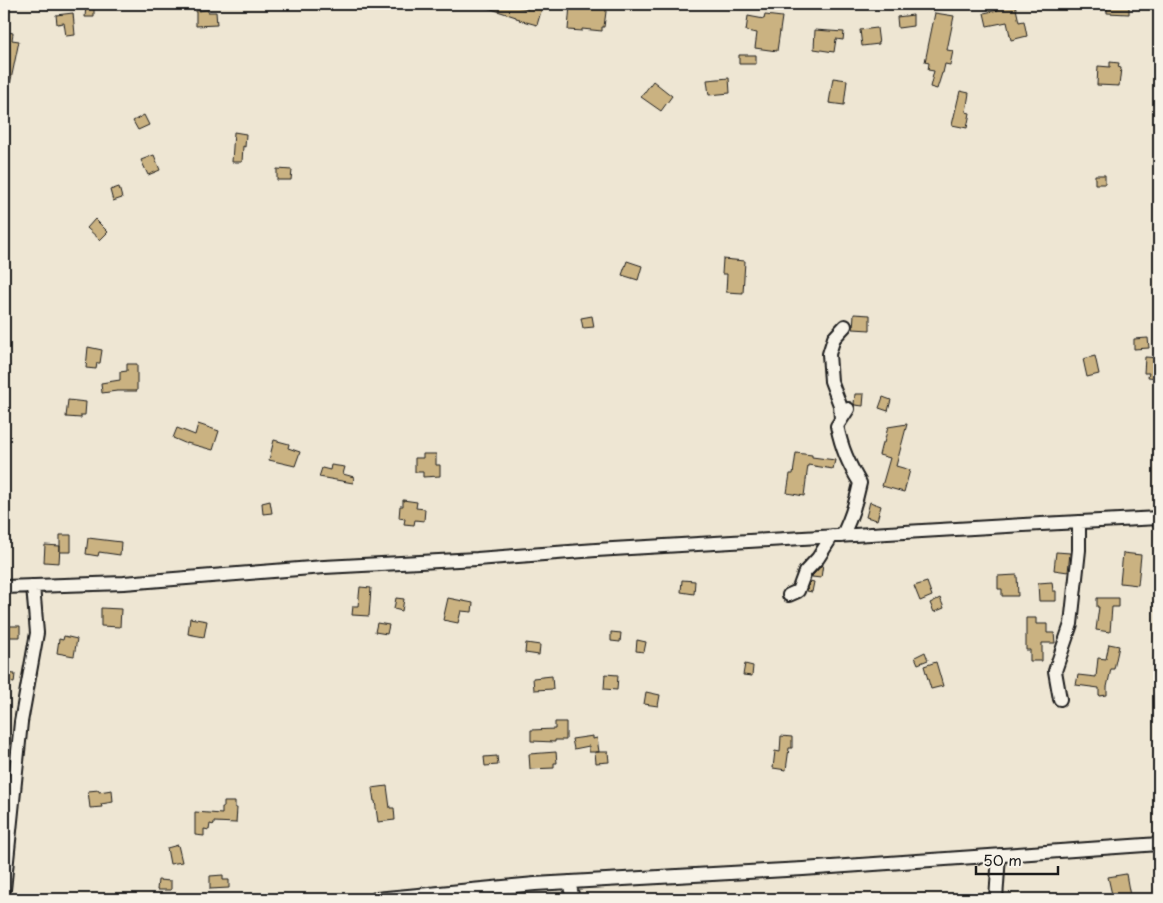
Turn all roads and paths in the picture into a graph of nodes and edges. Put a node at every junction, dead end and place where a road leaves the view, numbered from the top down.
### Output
1 (845, 326) dead end
2 (1159, 518) edge
3 (1079, 522) junction
4 (837, 536) junction
5 (33, 586) junction
6 (4, 588) edge
7 (788, 596) dead end
8 (1060, 699) dead end
9 (1159, 844) edge
10 (999, 855) junction
11 (568, 882) junction
12 (4, 890) edge
13 (376, 899) edge
14 (573, 899) edge
15 (996, 899) edge

1 - 4 street
2 - 3 street
3 - 4 street
3 - 8 street
4 - 5 street
4 - 7 street
5 - 6 street
5 - 12 street
9 - 10 street
10 - 11 street
10 - 15 street
11 - 13 street
11 - 14 street

